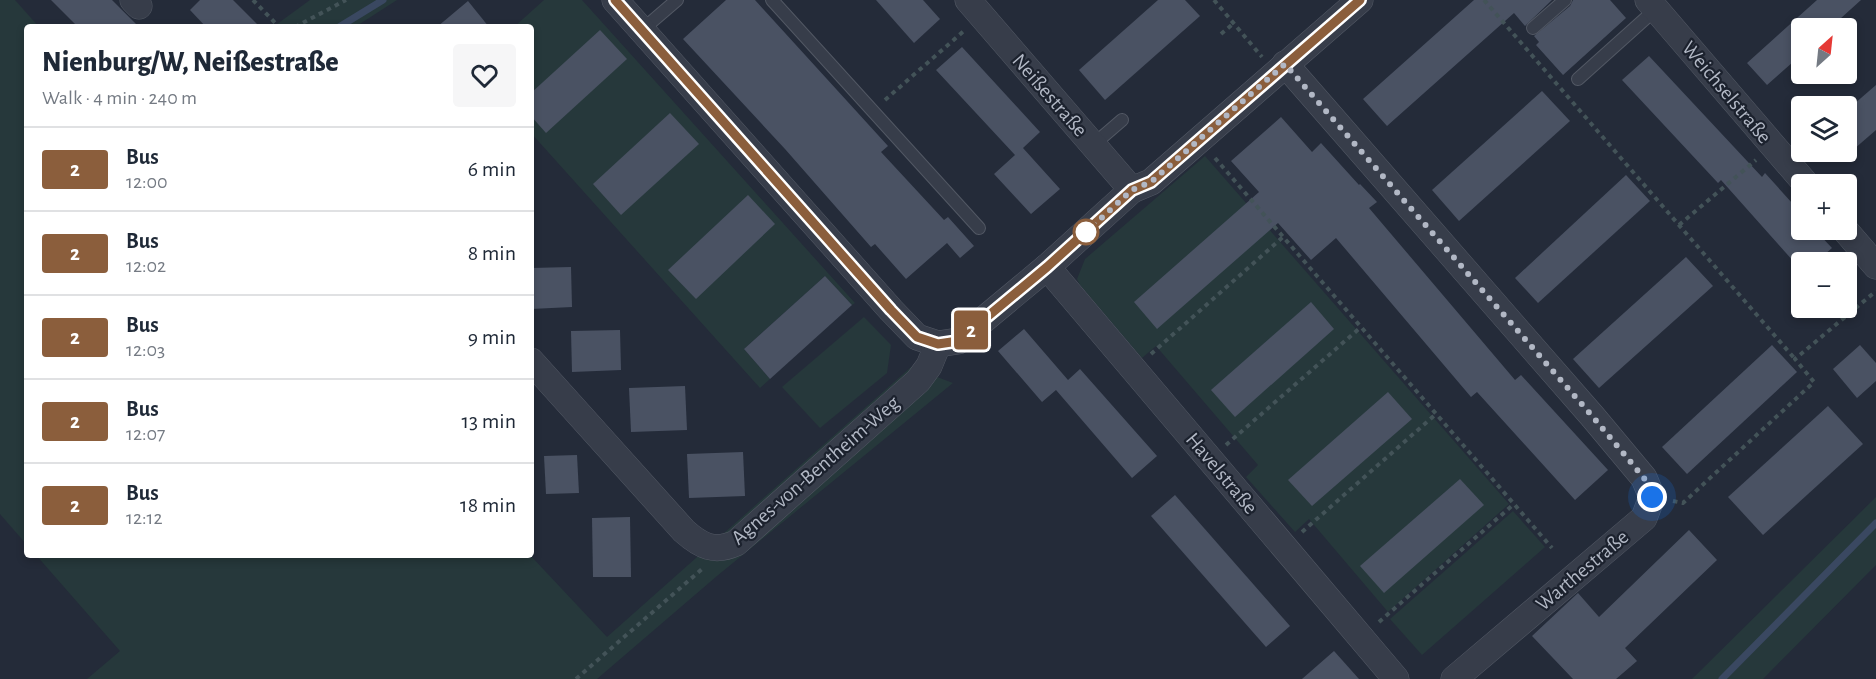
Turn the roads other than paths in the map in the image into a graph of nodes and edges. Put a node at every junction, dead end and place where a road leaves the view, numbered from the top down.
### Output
1 (615, 0) edge
2 (677, 0) edge
3 (772, 0) edge
4 (1360, 0) edge
5 (1565, 0) edge
6 (1652, 5) edge
7 (975, 8) edge
8 (1533, 28) dead end
9 (642, 30) junction
10 (1280, 68) junction
11 (1578, 79) dead end
12 (1122, 120) dead end
13 (1093, 145) junction
14 (1797, 174) edge
15 (1132, 190) junction
16 (979, 228) dead end
17 (1854, 240) edge
18 (1876, 266) edge
19 (1047, 267) junction
20 (938, 344) junction
21 (534, 364) edge
22 (1396, 679) edge
23 (1455, 679) edge

1 - 9 street
2 - 9 lane
3 - 16 lane
4 - 10 street
5 - 8 lane
6 - 11 lane
6 - 14 street, Weichselstraße
7 - 13 street, Neißestraße
9 - 20 street
10 - 15 street
10 - 23 street, Warthestraße
12 - 13 lane
13 - 15 street, Neißestraße
15 - 19 street
17 - 18 street
19 - 20 street
19 - 22 street, Havelstraße
20 - 21 street, Agnes-von-Bentheim-Weg

